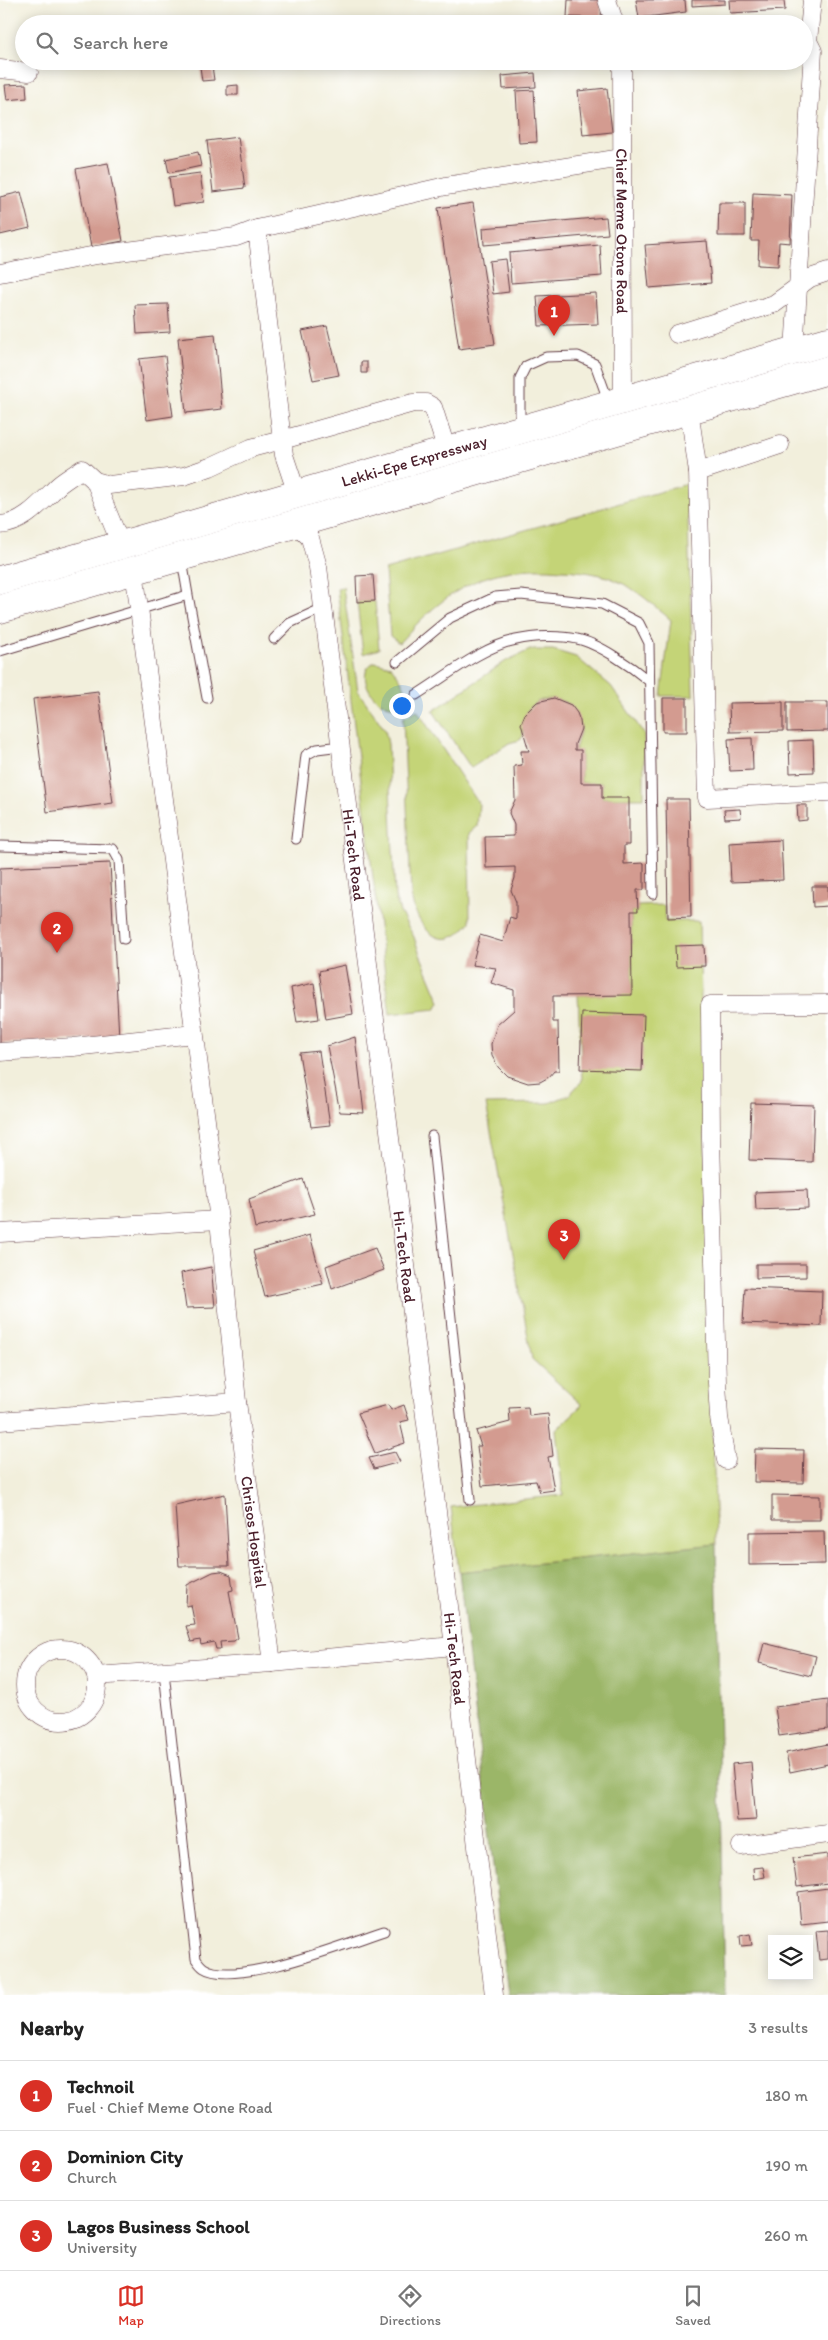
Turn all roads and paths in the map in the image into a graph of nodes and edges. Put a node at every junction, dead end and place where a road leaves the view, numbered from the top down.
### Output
1 (606, 0) edge
2 (812, 0) edge
3 (612, 15) edge
4 (809, 15) edge
5 (820, 51) edge
6 (0, 69) edge
7 (622, 70) edge
8 (28, 72) dead end
9 (622, 158) junction
10 (257, 229) junction
11 (828, 272) edge
12 (0, 273) edge
13 (799, 286) junction
14 (677, 334) dead end
15 (828, 341) edge
16 (794, 351) junction
17 (828, 370) edge
18 (616, 402) junction
19 (688, 410) junction
20 (520, 430) junction
21 (282, 440) junction
22 (780, 445) dead end
23 (447, 451) junction
24 (698, 472) junction
25 (95, 481) junction
26 (297, 494) junction
27 (296, 524) junction
28 (0, 525) edge
29 (121, 545) junction
30 (181, 557) junction
31 (134, 570) junction
32 (0, 580) edge
33 (188, 595) junction
34 (323, 608) junction
35 (0, 609) edge
36 (140, 610) junction
37 (274, 639) dead end
38 (0, 651) edge
39 (397, 662) dead end
40 (649, 681) junction
41 (416, 695) dead end
42 (207, 698) dead end
43 (341, 746) junction
44 (828, 792) edge
45 (296, 839) dead end
46 (0, 846) edge
47 (653, 894) dead end
48 (124, 939) dead end
49 (828, 1004) edge
50 (194, 1034) junction
51 (0, 1052) edge
52 (432, 1136) dead end
53 (219, 1220) junction
54 (0, 1233) edge
55 (237, 1402) junction
56 (0, 1422) edge
57 (726, 1460) dead end
58 (470, 1500) dead end
59 (454, 1646) junction
60 (272, 1663) junction
61 (164, 1672) junction
62 (96, 1676) junction
63 (828, 1834) edge
64 (741, 1846) dead end
65 (384, 1931) dead end
66 (494, 1995) edge

1 - 3 street
2 - 4 street
5 - 13 street
6 - 8 street
7 - 9 street, Chief Meme Otone Road
9 - 10 street
9 - 18 street, Chief Meme Otone Road
10 - 12 street
10 - 21 street
11 - 13 street
13 - 14 street
13 - 16 street
15 - 16 highway, Lekki-Epe Expressway
16 - 18 highway, Lekki-Epe Expressway
17 - 19 highway, Lekki-Epe Expressway
18 - 20 highway, Lekki-Epe Expressway
18 - 20 lane
19 - 24 street
19 - 27 highway, Lekki-Epe Expressway
20 - 23 highway, Lekki-Epe Expressway
21 - 23 street
21 - 25 street
21 - 26 street
22 - 24 street
23 - 26 highway, Lekki-Epe Expressway
24 - 44 street
25 - 28 street
25 - 29 street
26 - 29 highway, Lekki-Epe Expressway
27 - 30 highway, Lekki-Epe Expressway
27 - 34 street, Hi-Tech Road
29 - 32 highway, Lekki-Epe Expressway
30 - 31 highway, Lekki-Epe Expressway
30 - 33 lane
31 - 35 highway, Lekki-Epe Expressway
31 - 36 street, Chrisos Hospital
33 - 36 lane
33 - 42 lane
34 - 37 lane
34 - 43 street, Hi-Tech Road
36 - 38 lane
36 - 50 street, Chrisos Hospital
39 - 40 lane
40 - 41 lane
40 - 47 lane
43 - 45 lane
43 - 59 street, Hi-Tech Road
46 - 48 lane
49 - 57 street
50 - 51 street
50 - 53 street, Chrisos Hospital
52 - 58 lane
53 - 54 street
53 - 55 street, Chrisos Hospital
55 - 56 street
55 - 60 street, Chrisos Hospital
59 - 60 street
59 - 66 street, Hi-Tech Road
60 - 61 street
61 - 62 street
61 - 65 lane
62 - 62 street
63 - 64 street

